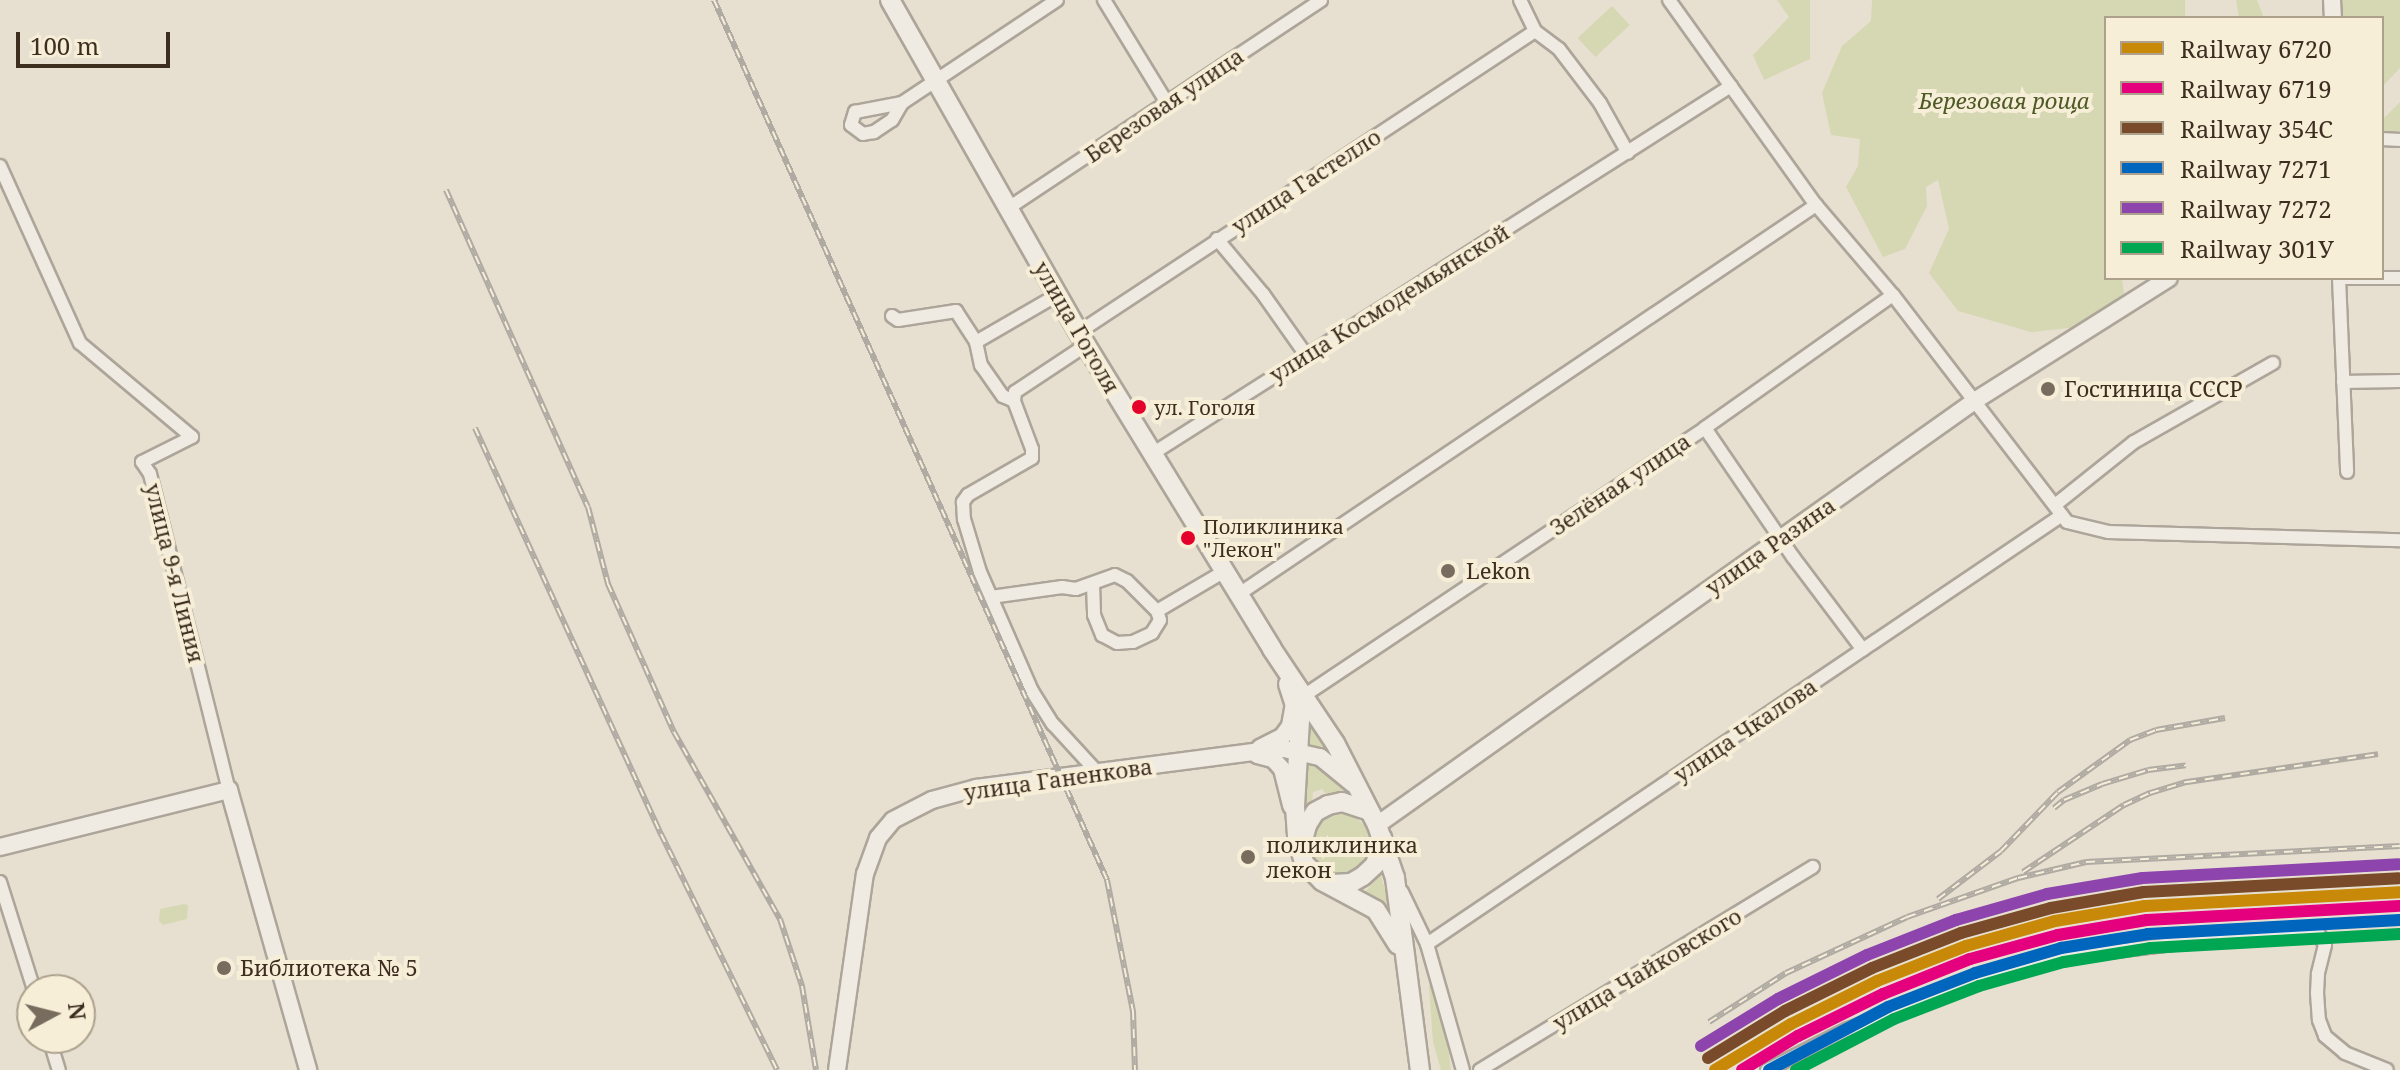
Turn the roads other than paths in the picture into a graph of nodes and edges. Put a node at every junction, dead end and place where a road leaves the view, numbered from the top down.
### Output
1 (890, 0) edge
2 (1057, 0) edge
3 (1104, 0) edge
4 (1321, 0) edge
5 (1520, 0) edge
6 (1669, 0) edge
7 (1535, 31) junction
8 (936, 82) junction
9 (1731, 86) junction
10 (902, 103) dead end
11 (1167, 103) junction
12 (1628, 153) junction
13 (0, 166) edge
14 (1816, 205) junction
15 (1007, 209) junction
16 (1217, 239) junction
17 (2166, 280) edge
18 (2339, 280) edge
19 (1057, 295) junction
20 (1893, 295) junction
21 (892, 316) dead end
22 (1082, 338) junction
23 (976, 342) junction
24 (1306, 355) junction
25 (2273, 363) dead end
26 (2400, 381) edge
27 (2343, 382) junction
28 (1976, 400) junction
29 (1014, 401) junction
30 (1705, 428) junction
31 (1152, 454) junction
32 (2347, 472) dead end
33 (2058, 510) junction
34 (1780, 539) junction
35 (2400, 540) edge
36 (1225, 571) junction
37 (1093, 584) junction
38 (1239, 594) junction
39 (991, 597) junction
40 (1157, 611) junction
41 (1863, 650) junction
42 (1300, 696) junction
43 (1299, 752) junction
44 (1247, 754) junction
45 (1097, 772) junction
46 (229, 790) junction
47 (1373, 817) junction
48 (1297, 838) junction
49 (0, 847) edge
50 (1304, 863) junction
51 (1813, 867) dead end
52 (1395, 878) junction
53 (1322, 881) junction
54 (0, 882) edge
55 (1427, 944) junction
56 (1405, 969) junction
57 (29, 974) edge
58 (308, 1070) edge
59 (837, 1070) edge
60 (1420, 1070) edge
61 (1463, 1070) edge
62 (1480, 1070) edge
63 (1767, 1070) edge
64 (2387, 1070) edge

1 - 8 main road, улица Гоголя
2 - 8 street
3 - 11 street
4 - 11 street, Березовая улица
5 - 7 street
6 - 9 street
7 - 12 street
7 - 16 street, улица Гастелло
8 - 10 street
8 - 15 main road, улица Гоголя
9 - 12 street, улица Космодемьянской
9 - 14 street
11 - 15 street, Березовая улица
12 - 24 street, улица Космодемьянской
13 - 46 street, улица 9-я Линия
14 - 20 street
14 - 38 street
15 - 19 main road, улица Гоголя
16 - 22 street, улица Гастелло
16 - 24 street
17 - 28 street, улица Разина
18 - 27 street
19 - 22 main road, улица Гоголя
19 - 23 street
20 - 28 street
20 - 30 street, Зелёная улица
21 - 23 street
22 - 29 street, улица Гастелло
22 - 31 main road, улица Гоголя
23 - 29 street
24 - 31 street, улица Космодемьянской
25 - 33 street, улица Чкалова
26 - 27 street
27 - 32 street
28 - 33 street
28 - 34 street, улица Разина
29 - 39 street
30 - 34 street
30 - 42 street, Зелёная улица
31 - 36 main road, улица Гоголя
33 - 35 street
33 - 41 street, улица Чкалова
34 - 41 street
34 - 47 street, улица Разина
36 - 38 main road, улица Гоголя
36 - 40 street
37 - 39 street
37 - 40 street
37 - 40 street
38 - 42 main road, улица Гоголя
39 - 45 street
41 - 55 street, улица Чкалова
42 - 43 main road
42 - 44 street
42 - 47 main road
43 - 44 street, улица Ганенкова
43 - 47 street
43 - 48 main road
44 - 45 street, улица Ганенкова
44 - 48 street
45 - 59 street, улица Ганенкова
46 - 49 street
46 - 58 street, улица 9-я Линия
47 - 50 main road
47 - 52 main road
47 - 53 main road
48 - 50 main road
50 - 53 main road
51 - 62 street, улица Чайковского
52 - 55 street
52 - 56 main road
53 - 56 main road
54 - 57 street
55 - 61 street
56 - 60 main road
63 - 64 street

